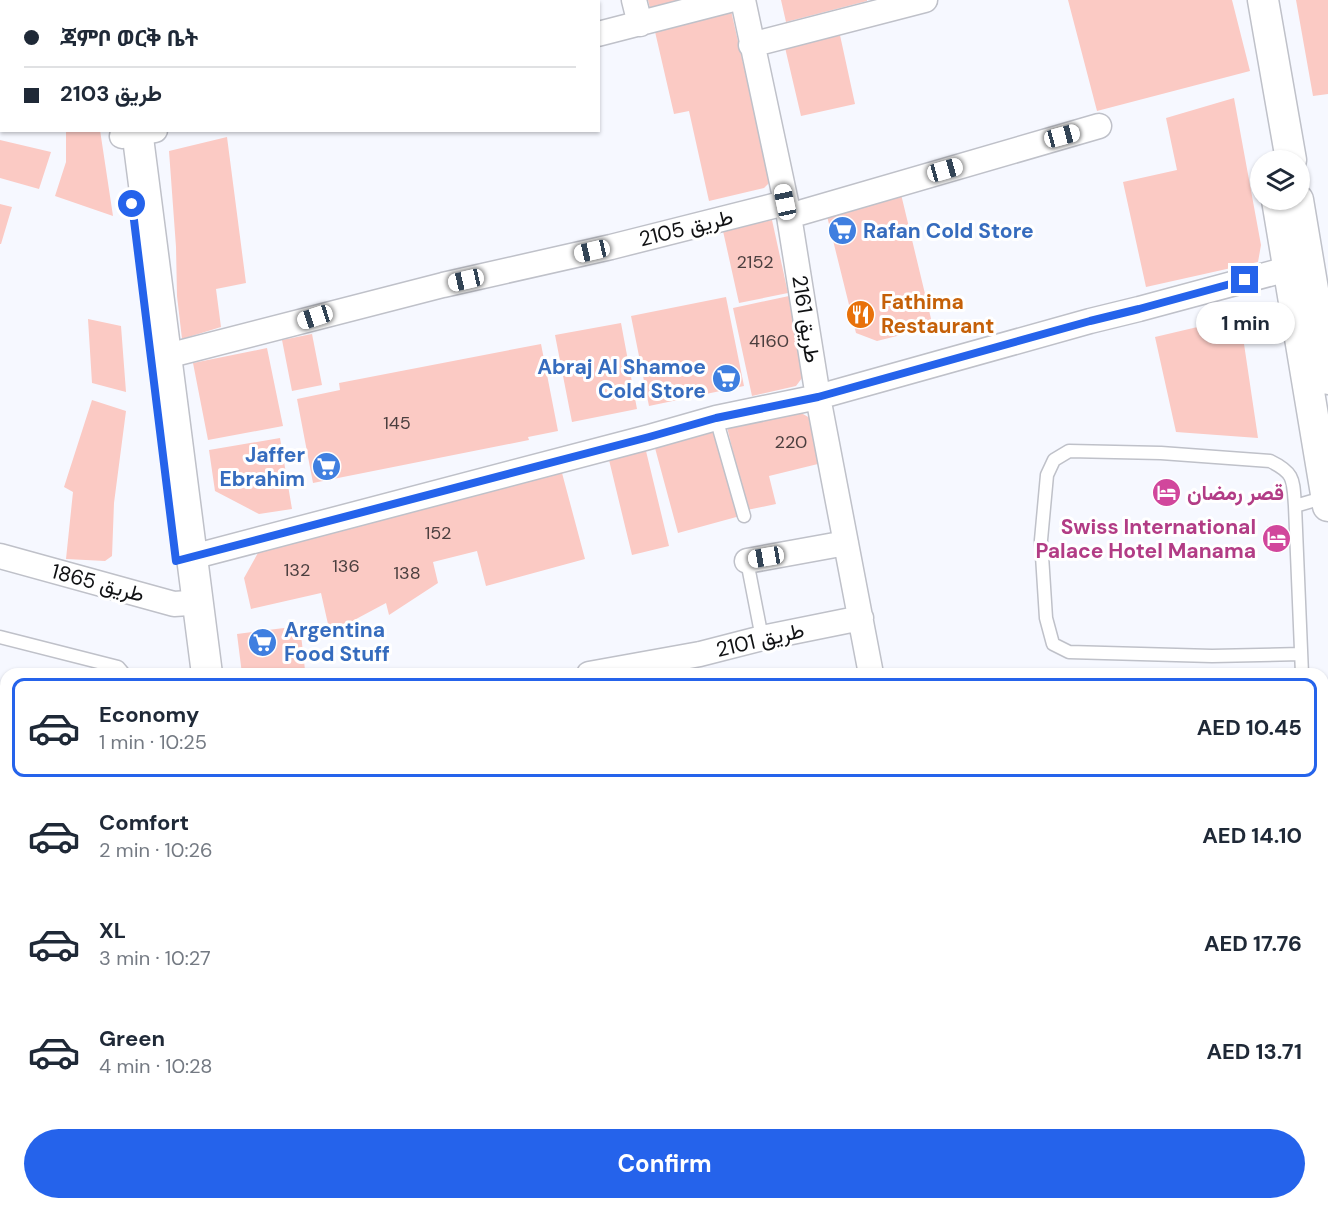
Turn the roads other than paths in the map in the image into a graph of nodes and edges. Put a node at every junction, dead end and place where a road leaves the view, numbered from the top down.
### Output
1 (634, 0) edge
2 (730, 0) edge
3 (743, 0) edge
4 (925, 0) edge
5 (1243, 0) edge
6 (1263, 0) edge
7 (640, 24) junction
8 (600, 34) edge
9 (751, 45) junction
10 (1099, 126) dead end
11 (135, 132) edge
12 (1270, 150) edge
13 (1289, 150) edge
14 (787, 209) junction
15 (1280, 210) edge
16 (1298, 210) edge
17 (1298, 266) junction
18 (1314, 328) edge
19 (160, 358) junction
20 (1328, 379) edge
21 (818, 397) junction
22 (716, 418) junction
23 (1327, 500) edge
24 (1295, 506) junction
25 (744, 516) dead end
26 (846, 543) junction
27 (0, 556) edge
28 (184, 559) junction
29 (747, 561) joint
30 (189, 602) junction
31 (861, 618) junction
32 (0, 637) edge
33 (762, 638) junction
34 (1301, 654) junction
35 (119, 668) edge
36 (190, 668) edge
37 (206, 668) edge
38 (622, 668) edge
39 (870, 668) edge
40 (1302, 668) edge

1 - 7 street
2 - 7 street
3 - 9 street, طريق 2161
4 - 9 street
5 - 12 street
6 - 13 street
7 - 8 street
9 - 14 street, طريق 2161
10 - 14 street, طريق 2105
11 - 19 street
14 - 19 street, طريق 2105
14 - 21 street, طريق 2161
15 - 17 street
16 - 17 street
17 - 18 street
17 - 21 street
18 - 20 street
18 - 23 street
19 - 28 street
21 - 22 street
21 - 26 street, طريق 2161
22 - 25 lane
22 - 28 street
23 - 24 lane
24 - 34 lane
24 - 34 lane
26 - 29 street
26 - 31 street, طريق 2161
27 - 30 street, طريق 1865
28 - 30 street
29 - 33 lane
30 - 36 street
30 - 37 street
31 - 33 street, طريق 2101
31 - 39 street, طريق 2161
32 - 35 lane
33 - 38 street, طريق 2101
34 - 40 lane

